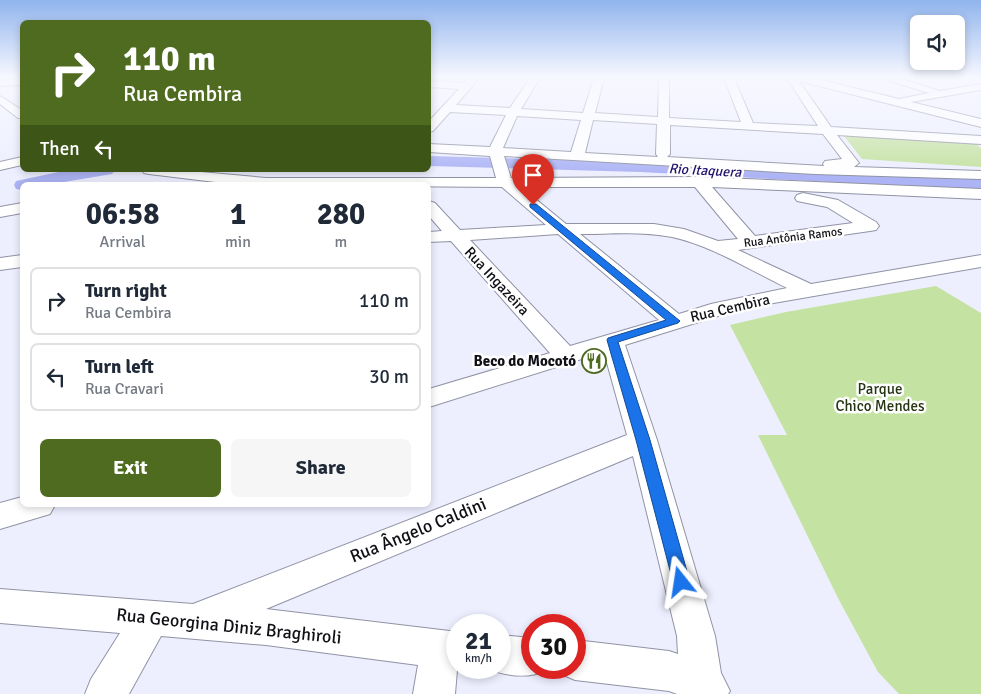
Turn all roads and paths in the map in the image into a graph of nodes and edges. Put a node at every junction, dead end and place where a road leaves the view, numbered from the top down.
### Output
1 (443, 110) edge
2 (476, 110) edge
3 (590, 110) edge
4 (665, 110) edge
5 (742, 110) edge
6 (813, 110) edge
7 (929, 110) edge
8 (513, 112) junction
9 (588, 116) junction
10 (665, 121) junction
11 (898, 123) dead end
12 (981, 123) edge
13 (431, 125) edge
14 (749, 126) junction
15 (827, 131) junction
16 (911, 136) junction
17 (981, 140) edge
18 (431, 148) edge
19 (496, 154) junction
20 (664, 154) junction
21 (582, 157) junction
22 (20, 161) edge
23 (0, 166) edge
24 (162, 172) edge
25 (981, 175) edge
26 (409, 178) edge
27 (504, 179) junction
28 (257, 182) edge
29 (342, 182) edge
30 (699, 182) junction
31 (981, 194) edge
32 (833, 196) junction
33 (20, 208) edge
34 (431, 208) edge
35 (0, 212) edge
36 (561, 229) junction
37 (455, 236) junction
38 (431, 237) edge
39 (750, 242) junction
40 (717, 247) junction
41 (20, 261) edge
42 (981, 261) edge
43 (0, 264) edge
44 (809, 291) junction
45 (674, 321) junction
46 (612, 340) junction
47 (566, 356) junction
48 (431, 394) edge
49 (643, 440) junction
50 (32, 507) edge
51 (0, 516) edge
52 (0, 606) edge
53 (151, 617) junction
54 (194, 621) junction
55 (446, 650) edge
56 (446, 659) edge
57 (586, 661) edge
58 (705, 690) edge
59 (106, 694) edge
60 (434, 694) edge

1 - 13 street
2 - 8 street
3 - 9 street
4 - 10 street
5 - 14 street
6 - 15 street
7 - 12 street
8 - 9 street
8 - 19 street
9 - 10 street
9 - 21 street
10 - 14 street
10 - 20 street
11 - 16 street
14 - 15 street
15 - 16 street
15 - 20 street
16 - 17 street
18 - 19 street
19 - 21 street
19 - 27 street
20 - 21 street
21 - 25 street
22 - 23 street
24 - 28 street
26 - 27 street
26 - 29 street
27 - 30 street
27 - 36 street
30 - 32 street
30 - 39 street
31 - 32 street
32 - 39 street, Rua Antônia Ramos
33 - 35 street
34 - 37 street, Rua Ingazeira
36 - 37 street
36 - 40 street
36 - 45 street
37 - 38 street
37 - 47 street, Rua Ingazeira
39 - 40 street, Rua Antônia Ramos
40 - 44 street
41 - 43 street
42 - 44 street, Rua Cembira
44 - 45 street, Rua Cembira
45 - 46 street, Rua Cembira
46 - 47 street, Rua Cembira
46 - 49 street
47 - 48 street, Rua Cembira
49 - 54 street, Rua Ângelo Caldini
49 - 58 street
50 - 51 street
52 - 53 street, Rua Georgina Diniz Braghiroli
53 - 54 street, Rua Georgina Diniz Braghiroli
53 - 59 street
54 - 55 street, Rua Georgina Diniz Braghiroli
56 - 60 street
57 - 58 street

